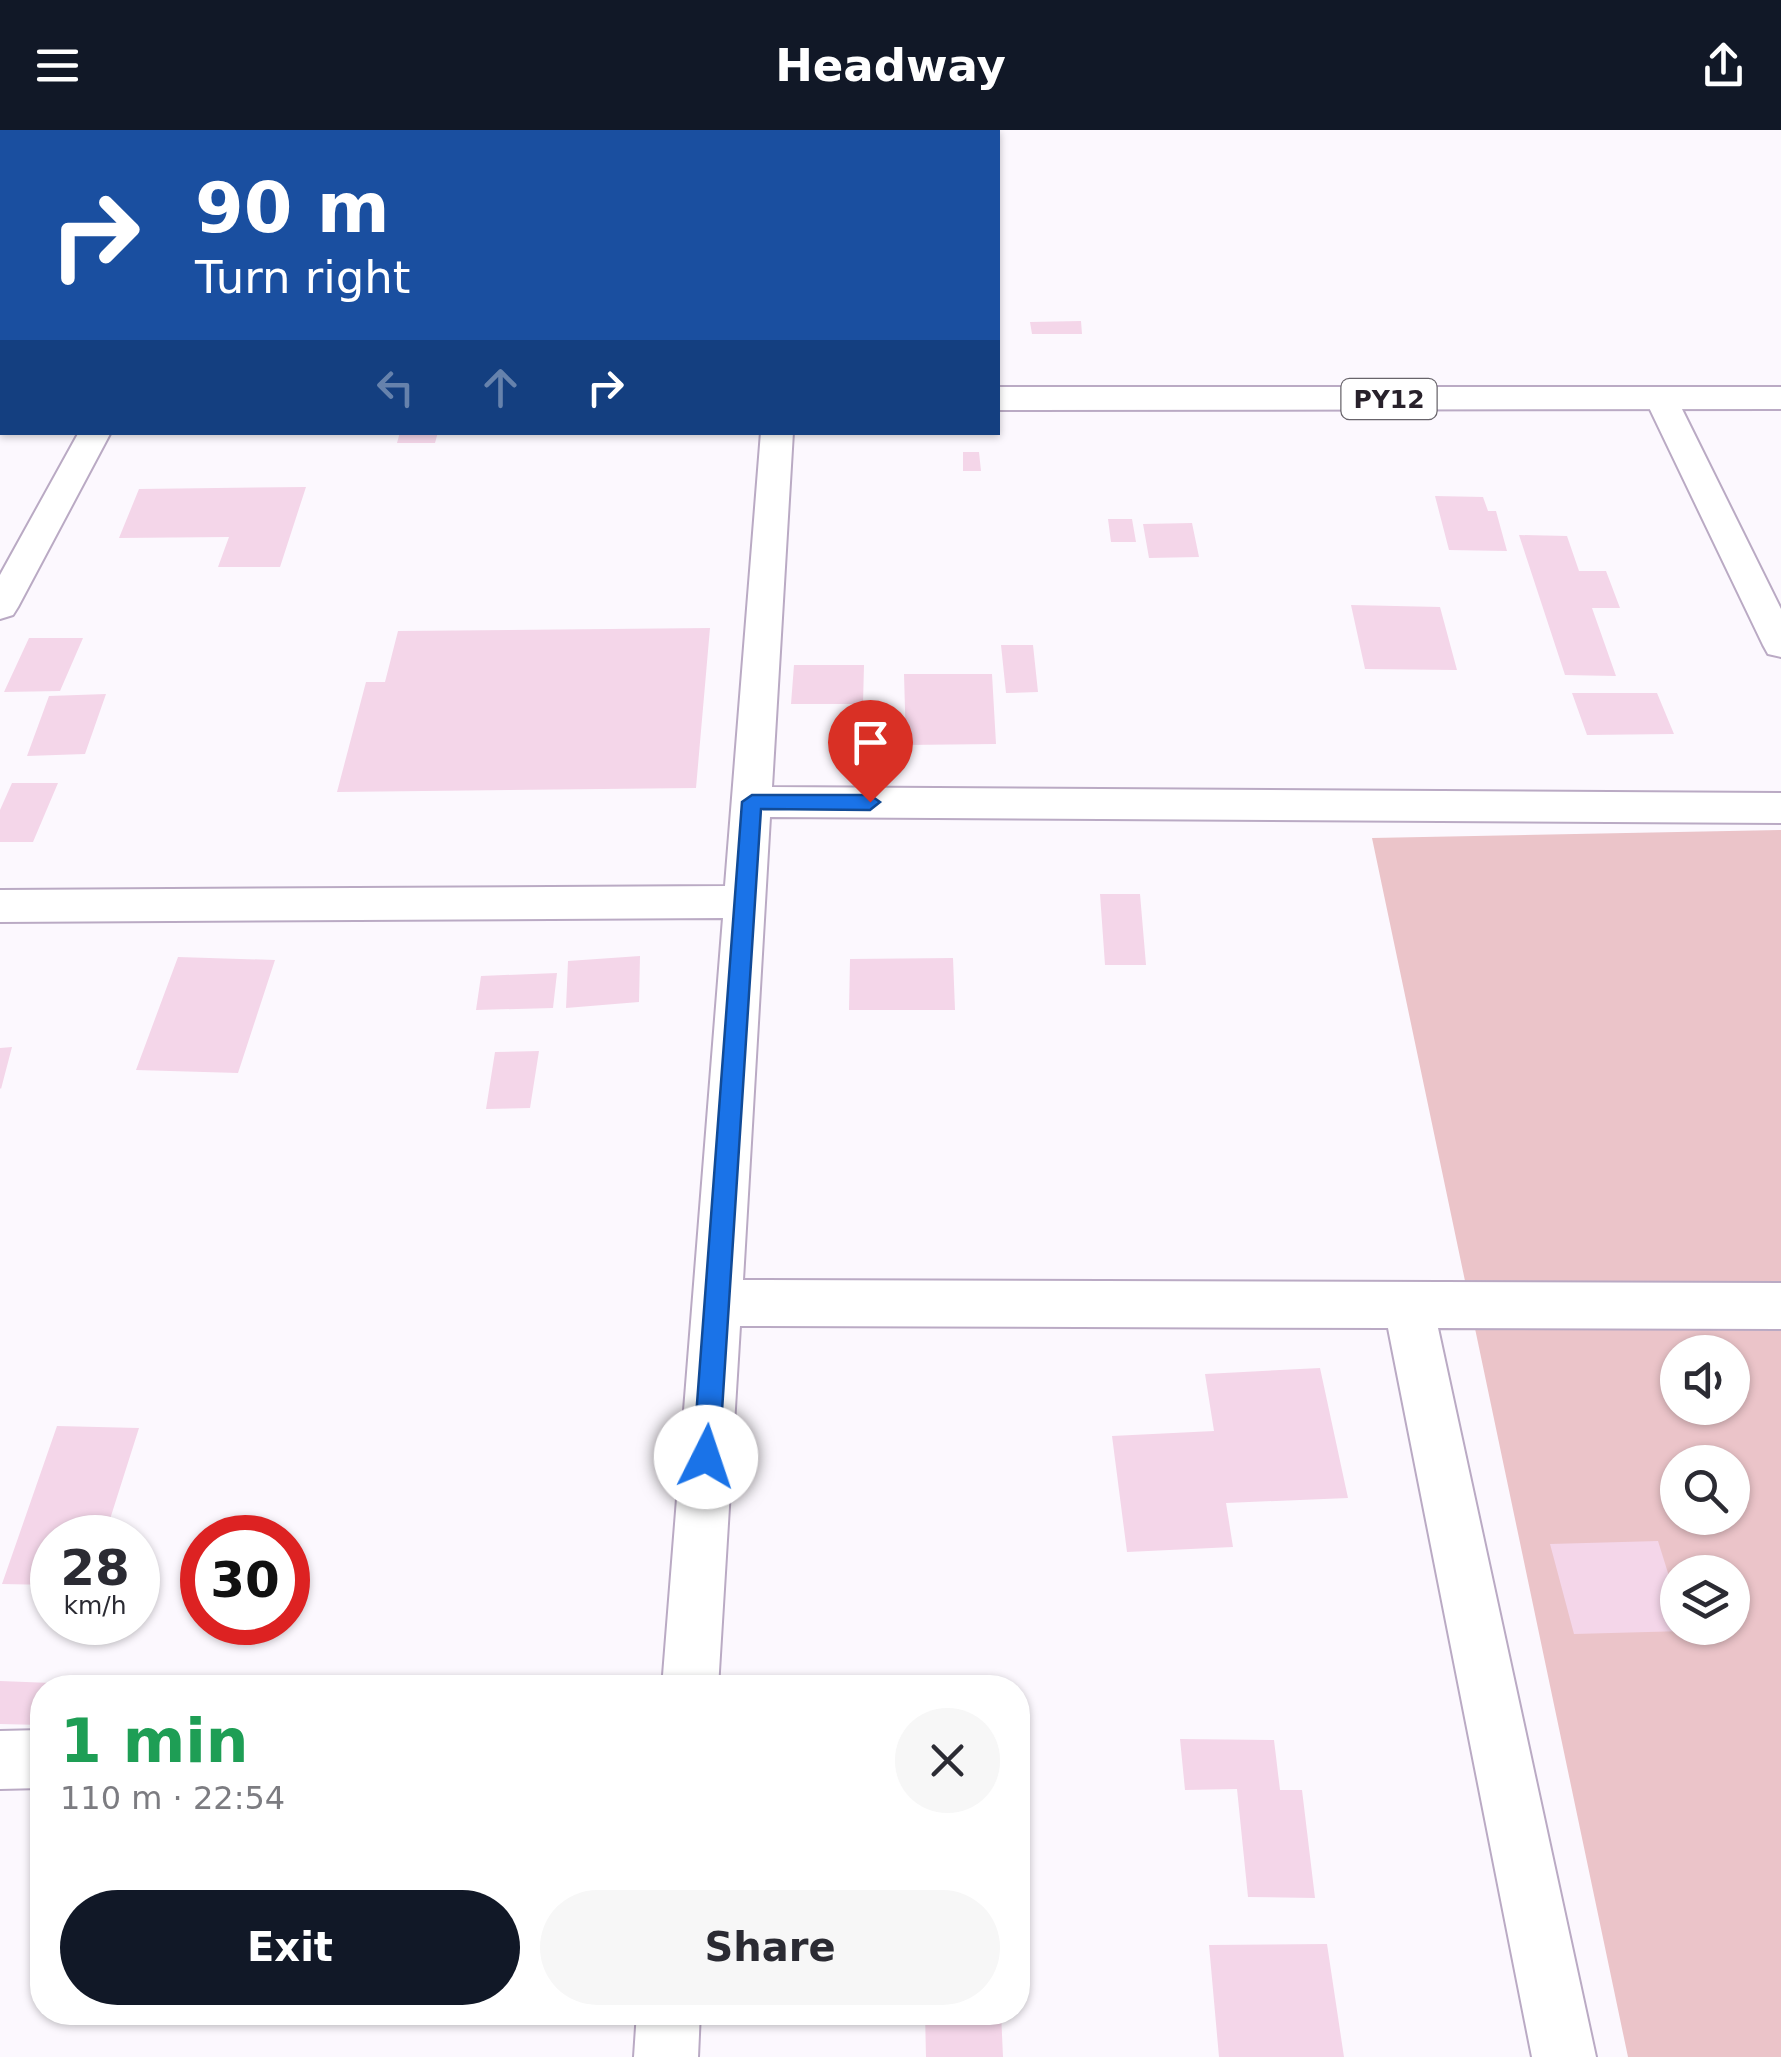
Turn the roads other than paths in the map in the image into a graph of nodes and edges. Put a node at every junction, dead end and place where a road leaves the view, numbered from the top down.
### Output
1 (1000, 398) edge
2 (1661, 398) junction
3 (1781, 398) edge
4 (93, 435) edge
5 (777, 435) edge
6 (0, 608) edge
7 (1781, 645) edge
8 (752, 802) junction
9 (1781, 808) edge
10 (742, 902) junction
11 (0, 906) edge
12 (716, 1303) junction
13 (1408, 1305) junction
14 (1781, 1306) edge
15 (691, 1675) edge
16 (30, 1759) edge
17 (0, 1760) edge
18 (668, 2025) edge
19 (666, 2057) edge
20 (1564, 2057) edge

1 - 2 highway, PY12
2 - 3 highway, PY12
2 - 7 street
4 - 6 street
5 - 8 street
8 - 9 street
8 - 10 street
10 - 11 street
10 - 12 street
12 - 13 street
12 - 15 street
13 - 14 street
13 - 20 street
16 - 17 street
18 - 19 street

